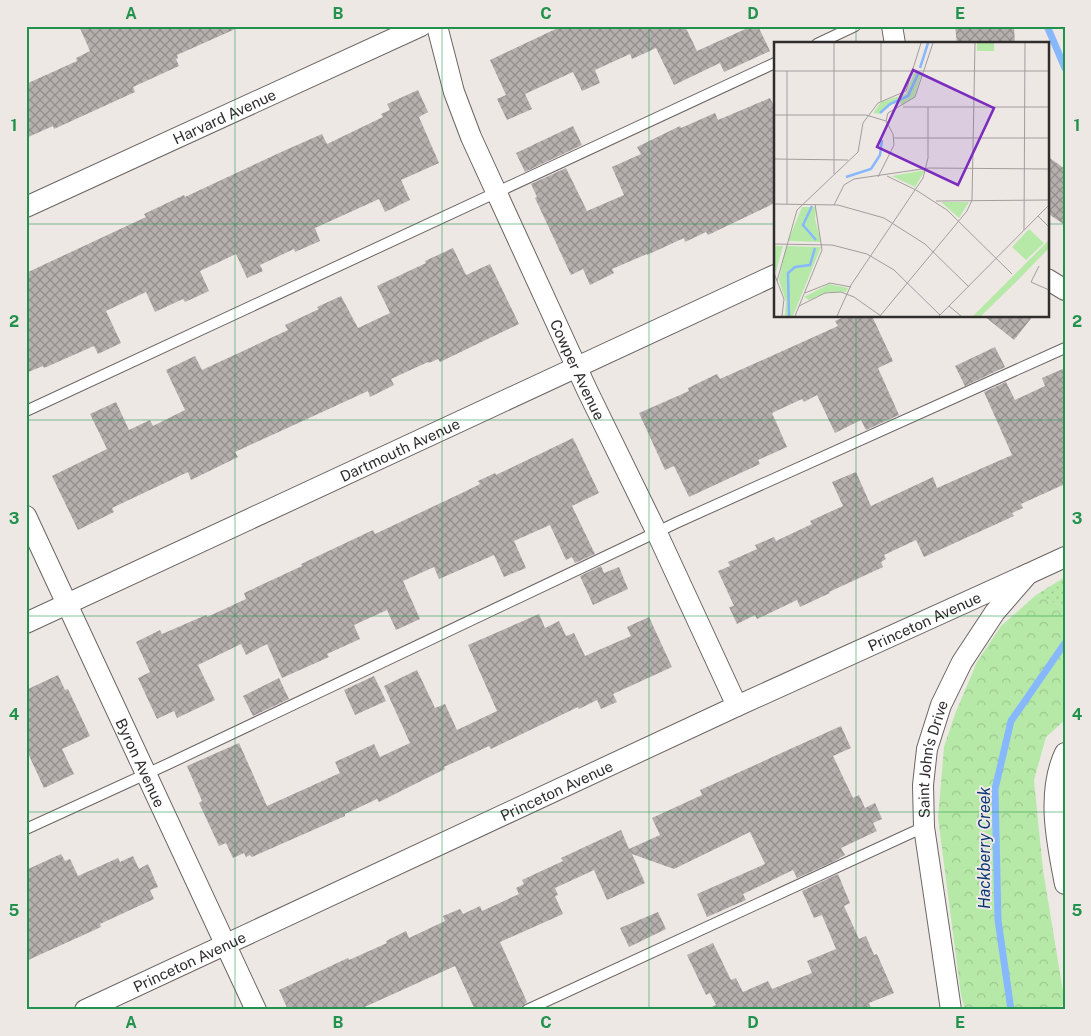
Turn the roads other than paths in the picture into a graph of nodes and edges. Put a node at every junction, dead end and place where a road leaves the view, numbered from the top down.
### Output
1 (421, 26) edge
2 (437, 26) edge
3 (855, 26) edge
4 (892, 26) edge
5 (821, 42) edge
6 (895, 42) edge
7 (774, 63) edge
8 (496, 192) junction
9 (26, 207) edge
10 (774, 275) edge
11 (1048, 280) edge
12 (1065, 290) edge
13 (1065, 348) edge
14 (576, 367) junction
15 (26, 411) edge
16 (26, 516) edge
17 (657, 533) junction
18 (1065, 557) edge
19 (1028, 574) junction
20 (67, 604) junction
21 (26, 622) edge
22 (737, 706) junction
23 (1065, 753) edge
24 (146, 774) junction
25 (924, 827) junction
26 (26, 829) edge
27 (1065, 884) edge
28 (225, 944) junction
29 (85, 1010) edge
30 (256, 1010) edge
31 (527, 1010) edge
32 (951, 1010) edge

1 - 9 street, Harvard Avenue
2 - 8 street, Cowper Avenue
3 - 5 lane
4 - 6 street
7 - 8 lane
8 - 14 street, Cowper Avenue
8 - 15 lane
10 - 14 street, Dartmouth Avenue
11 - 12 street
13 - 17 lane
14 - 17 street, Cowper Avenue
14 - 20 street, Dartmouth Avenue
16 - 20 street, Byron Avenue
17 - 22 street, Cowper Avenue
17 - 24 lane
18 - 19 street, Saint John's Drive
19 - 22 street, Princeton Avenue
19 - 25 street, Saint John's Drive
20 - 21 street, Dartmouth Avenue
20 - 24 street, Byron Avenue
22 - 28 street, Princeton Avenue
23 - 27 street
24 - 26 lane
24 - 28 street, Byron Avenue
25 - 31 lane
25 - 32 street, Saint John's Drive
28 - 29 street, Princeton Avenue
28 - 30 street, Byron Avenue

